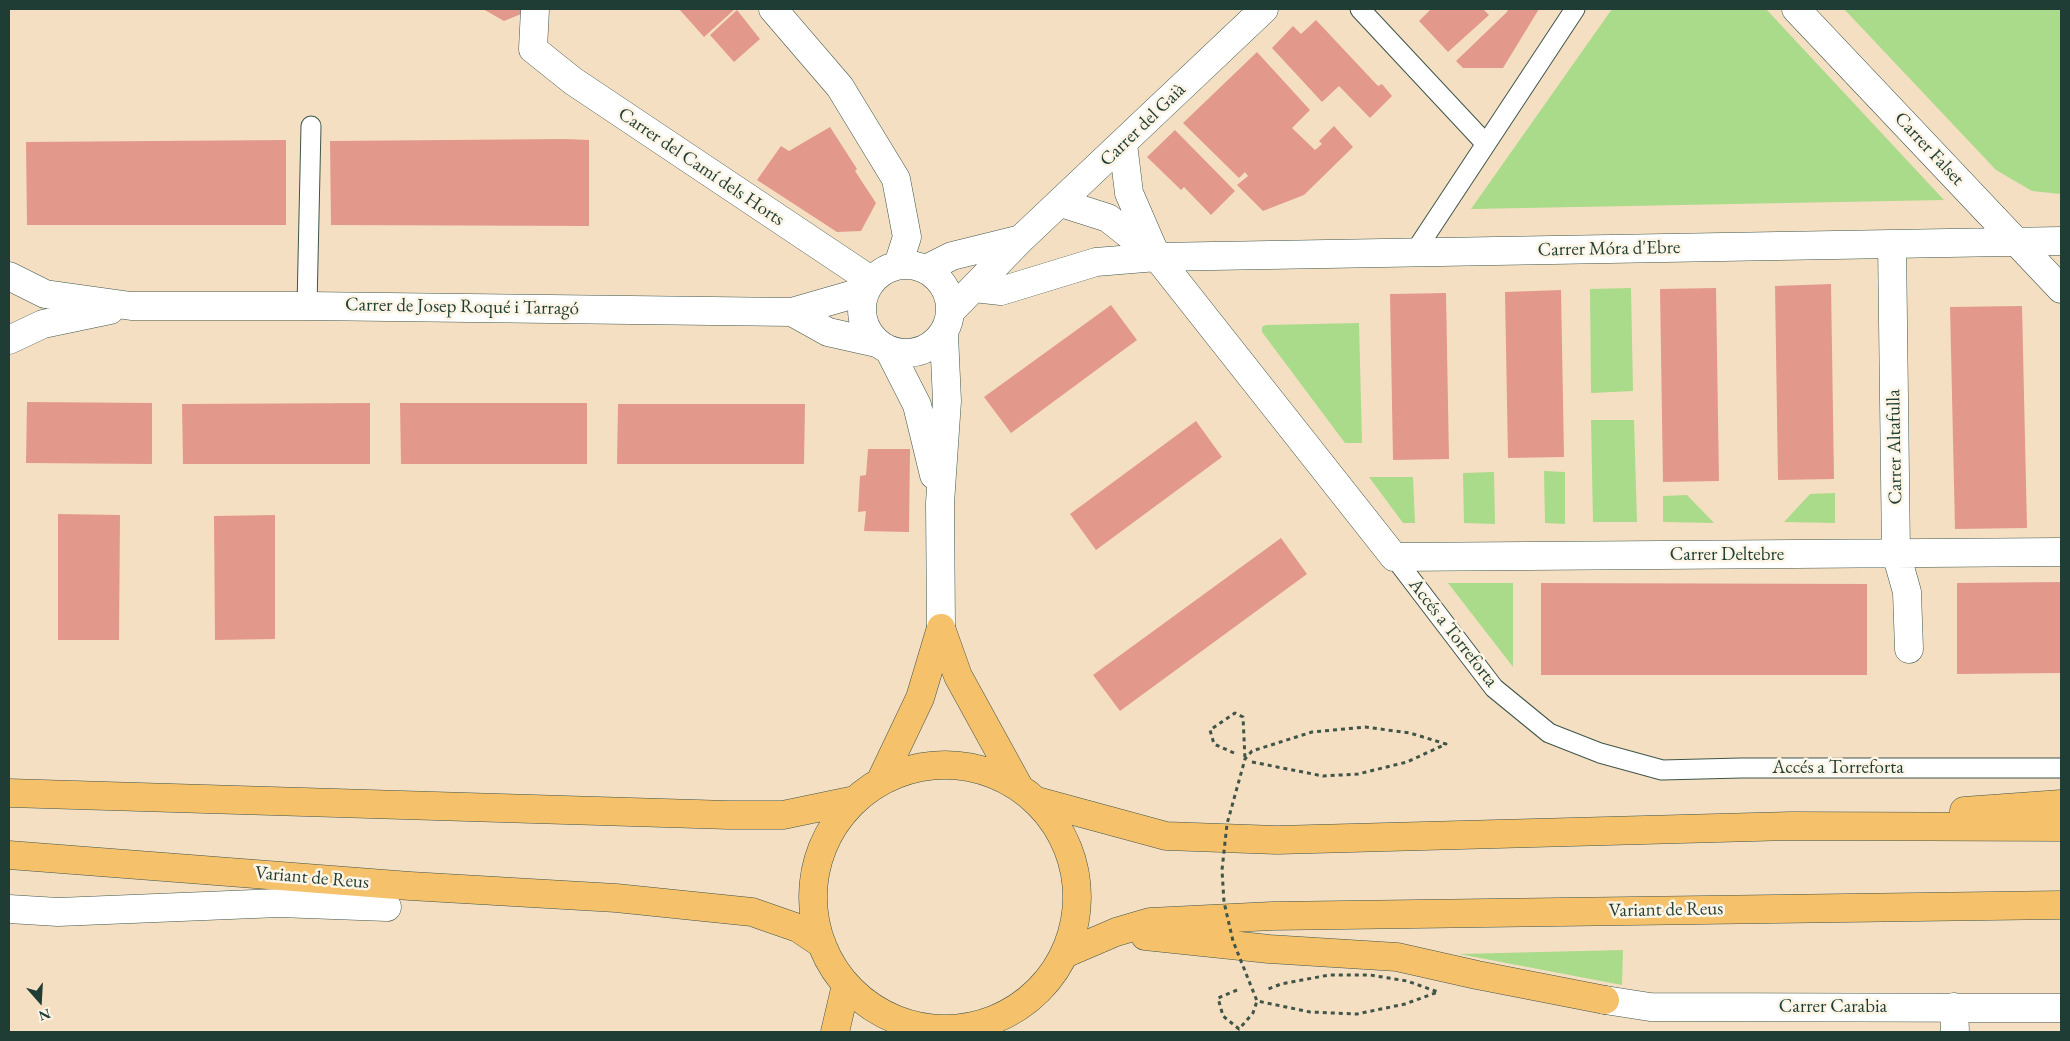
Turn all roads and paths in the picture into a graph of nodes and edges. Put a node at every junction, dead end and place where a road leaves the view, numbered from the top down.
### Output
1 (535, 9) edge
2 (773, 9) edge
3 (1264, 9) edge
4 (1360, 9) edge
5 (1576, 9) edge
6 (1796, 9) edge
7 (311, 126) dead end
8 (1123, 144) junction
9 (1486, 144) junction
10 (1061, 203) junction
11 (1020, 239) junction
12 (2061, 241) edge
13 (2017, 242) junction
14 (1892, 244) junction
15 (1414, 253) junction
16 (1157, 257) junction
17 (898, 265) junction
18 (926, 269) junction
19 (9, 276) edge
20 (869, 286) junction
21 (974, 288) junction
22 (2061, 289) edge
23 (131, 306) junction
24 (307, 306) junction
25 (792, 312) junction
26 (947, 323) junction
27 (9, 340) edge
28 (883, 348) junction
29 (940, 504) junction
30 (2061, 552) edge
31 (1896, 554) junction
32 (1394, 557) junction
33 (941, 628) junction
34 (1908, 649) dead end
35 (1234, 753) dead end
36 (1245, 760) junction
37 (1252, 762) dead end
38 (2061, 768) edge
39 (880, 782) junction
40 (9, 793) edge
41 (1028, 794) junction
42 (855, 800) junction
43 (2061, 804) edge
44 (1791, 826) junction
45 (2061, 827) edge
46 (9, 855) edge
47 (410, 886) junction
48 (2061, 905) edge
49 (388, 907) joint
50 (9, 909) edge
51 (1116, 932) junction
52 (822, 944) junction
53 (1067, 953) junction
54 (846, 984) junction
55 (1237, 990) dead end
56 (1266, 990) dead end
57 (1605, 1000) joint
58 (1257, 1001) junction
59 (2061, 1008) edge
60 (1954, 1020) edge
61 (937, 1031) edge
62 (835, 1032) edge

1 - 20 street, Carrer del Camí dels Horts
2 - 17 street
3 - 8 street, Carrer del Gaià
4 - 9 lane
5 - 9 lane
6 - 13 street, Carrer Falset
7 - 24 lane
8 - 10 street, Carrer del Gaià
8 - 16 street
9 - 15 lane
10 - 11 street, Carrer del Gaià
10 - 16 street
11 - 18 street, Carrer del Gaià
11 - 21 street, Carrer del Gaià
12 - 13 street, Carrer Móra d'Ebre
13 - 14 street, Carrer Móra d'Ebre
13 - 22 street, Carrer Falset
14 - 15 street, Carrer Móra d'Ebre
14 - 31 street, Carrer Altafulla
15 - 16 street, Carrer Móra d'Ebre
16 - 21 street, Carrer Móra d'Ebre
16 - 32 street, Accés a Torreforta
17 - 18 street
17 - 20 street
18 - 26 street
19 - 23 street, Carrer de Josep Roqué i Tarragó
20 - 25 street
20 - 28 street
21 - 26 street, Carrer del Gaià
23 - 24 street, Carrer de Josep Roqué i Tarragó
23 - 27 street, Carrer de Josep Roqué i Tarragó
24 - 25 street, Carrer de Josep Roqué i Tarragó
25 - 28 street
26 - 28 street
26 - 29 street
28 - 29 street
29 - 33 street
30 - 31 street, Carrer Deltebre
31 - 32 street, Carrer Deltebre
31 - 34 street, Carrer Altafulla
32 - 38 lane, Accés a Torreforta
33 - 39 highway
33 - 41 highway
35 - 36 path
36 - 37 path, bridge
36 - 58 path, bridge
39 - 41 highway
39 - 42 highway
40 - 42 highway
41 - 44 highway
41 - 53 highway
42 - 52 highway
43 - 44 highway
44 - 45 highway
46 - 47 highway, Variant de Reus
47 - 49 highway
47 - 52 highway, Variant de Reus
48 - 51 highway, Variant de Reus
49 - 50 street
51 - 53 highway, Variant de Reus
51 - 57 highway
52 - 54 highway
53 - 61 highway
54 - 61 highway
54 - 62 highway
55 - 58 path
56 - 58 path, bridge
57 - 60 street, Carrer Carabia
59 - 60 street, Carrer Carabia

